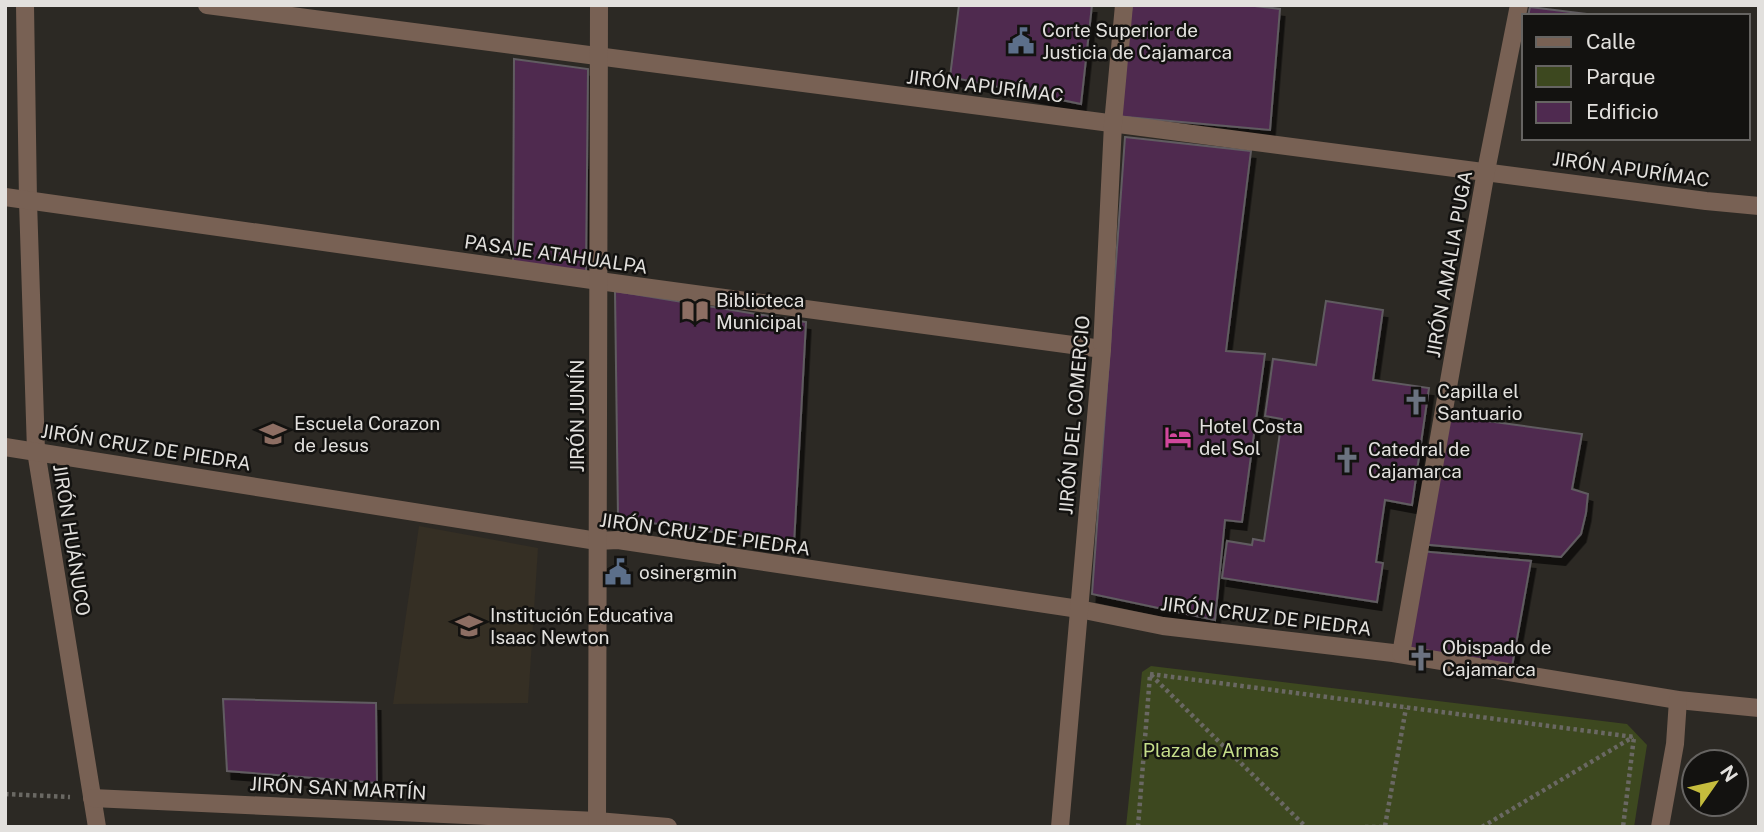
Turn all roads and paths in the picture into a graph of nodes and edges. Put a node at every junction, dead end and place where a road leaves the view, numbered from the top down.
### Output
1 (25, 5) edge
2 (207, 5) edge
3 (598, 5) edge
4 (1125, 5) edge
5 (1519, 5) edge
6 (600, 57) junction
7 (1113, 124) junction
8 (1486, 171) junction
9 (5, 197) edge
10 (28, 201) junction
11 (1759, 206) edge
12 (599, 281) junction
13 (1102, 349) junction
14 (5, 447) edge
15 (36, 451) junction
16 (597, 541) junction
17 (1079, 609) junction
18 (1401, 654) junction
19 (1150, 674) junction
20 (1678, 700) junction
21 (1406, 708) junction
22 (1759, 708) edge
23 (1634, 737) junction
24 (5, 794) edge
25 (92, 798) junction
26 (597, 824) edge
27 (1386, 826) edge
28 (97, 827) edge
29 (668, 827) edge
30 (1060, 827) edge
31 (1138, 827) edge
32 (1306, 827) edge
33 (1364, 827) edge
34 (1482, 827) edge
35 (1623, 827) edge
36 (1660, 827) edge

1 - 10 street, JIRÓN HUÁNUCO
2 - 6 street, JIRÓN APURÍMAC
3 - 6 street, JIRÓN JUNÍN
4 - 7 street, JIRÓN DEL COMERCIO
5 - 8 street, JIRÓN AMALIA PUGA
6 - 7 street, JIRÓN APURÍMAC
6 - 12 street, JIRÓN JUNÍN
7 - 8 street, JIRÓN APURÍMAC
7 - 13 street, JIRÓN DEL COMERCIO
8 - 11 street, JIRÓN APURÍMAC
8 - 18 street, JIRÓN AMALIA PUGA
9 - 10 street, PASAJE ATAHUALPA
10 - 12 street, PASAJE ATAHUALPA
10 - 15 street, JIRÓN HUÁNUCO
12 - 13 street, PASAJE ATAHUALPA
12 - 16 street, JIRÓN JUNÍN
13 - 17 street, JIRÓN DEL COMERCIO
14 - 15 street, JIRÓN CRUZ DE PIEDRA
15 - 16 street, JIRÓN CRUZ DE PIEDRA
15 - 25 street, JIRÓN HUÁNUCO
16 - 17 street, JIRÓN CRUZ DE PIEDRA
16 - 26 street, JIRÓN JUNÍN
17 - 18 street, JIRÓN CRUZ DE PIEDRA
17 - 30 street, JIRÓN DEL COMERCIO
18 - 20 street, JIRÓN CRUZ DE PIEDRA
19 - 21 path
19 - 31 path
19 - 32 path
20 - 22 street, JIRÓN CRUZ DE PIEDRA
20 - 36 street
21 - 23 path
21 - 27 path
23 - 34 path
23 - 35 path
24 - 25 path
25 - 26 street, JIRÓN SAN MARTÍN
25 - 28 street, JIRÓN HUÁNUCO
26 - 29 street, JIRÓN SAN MARTÍN
27 - 33 path

